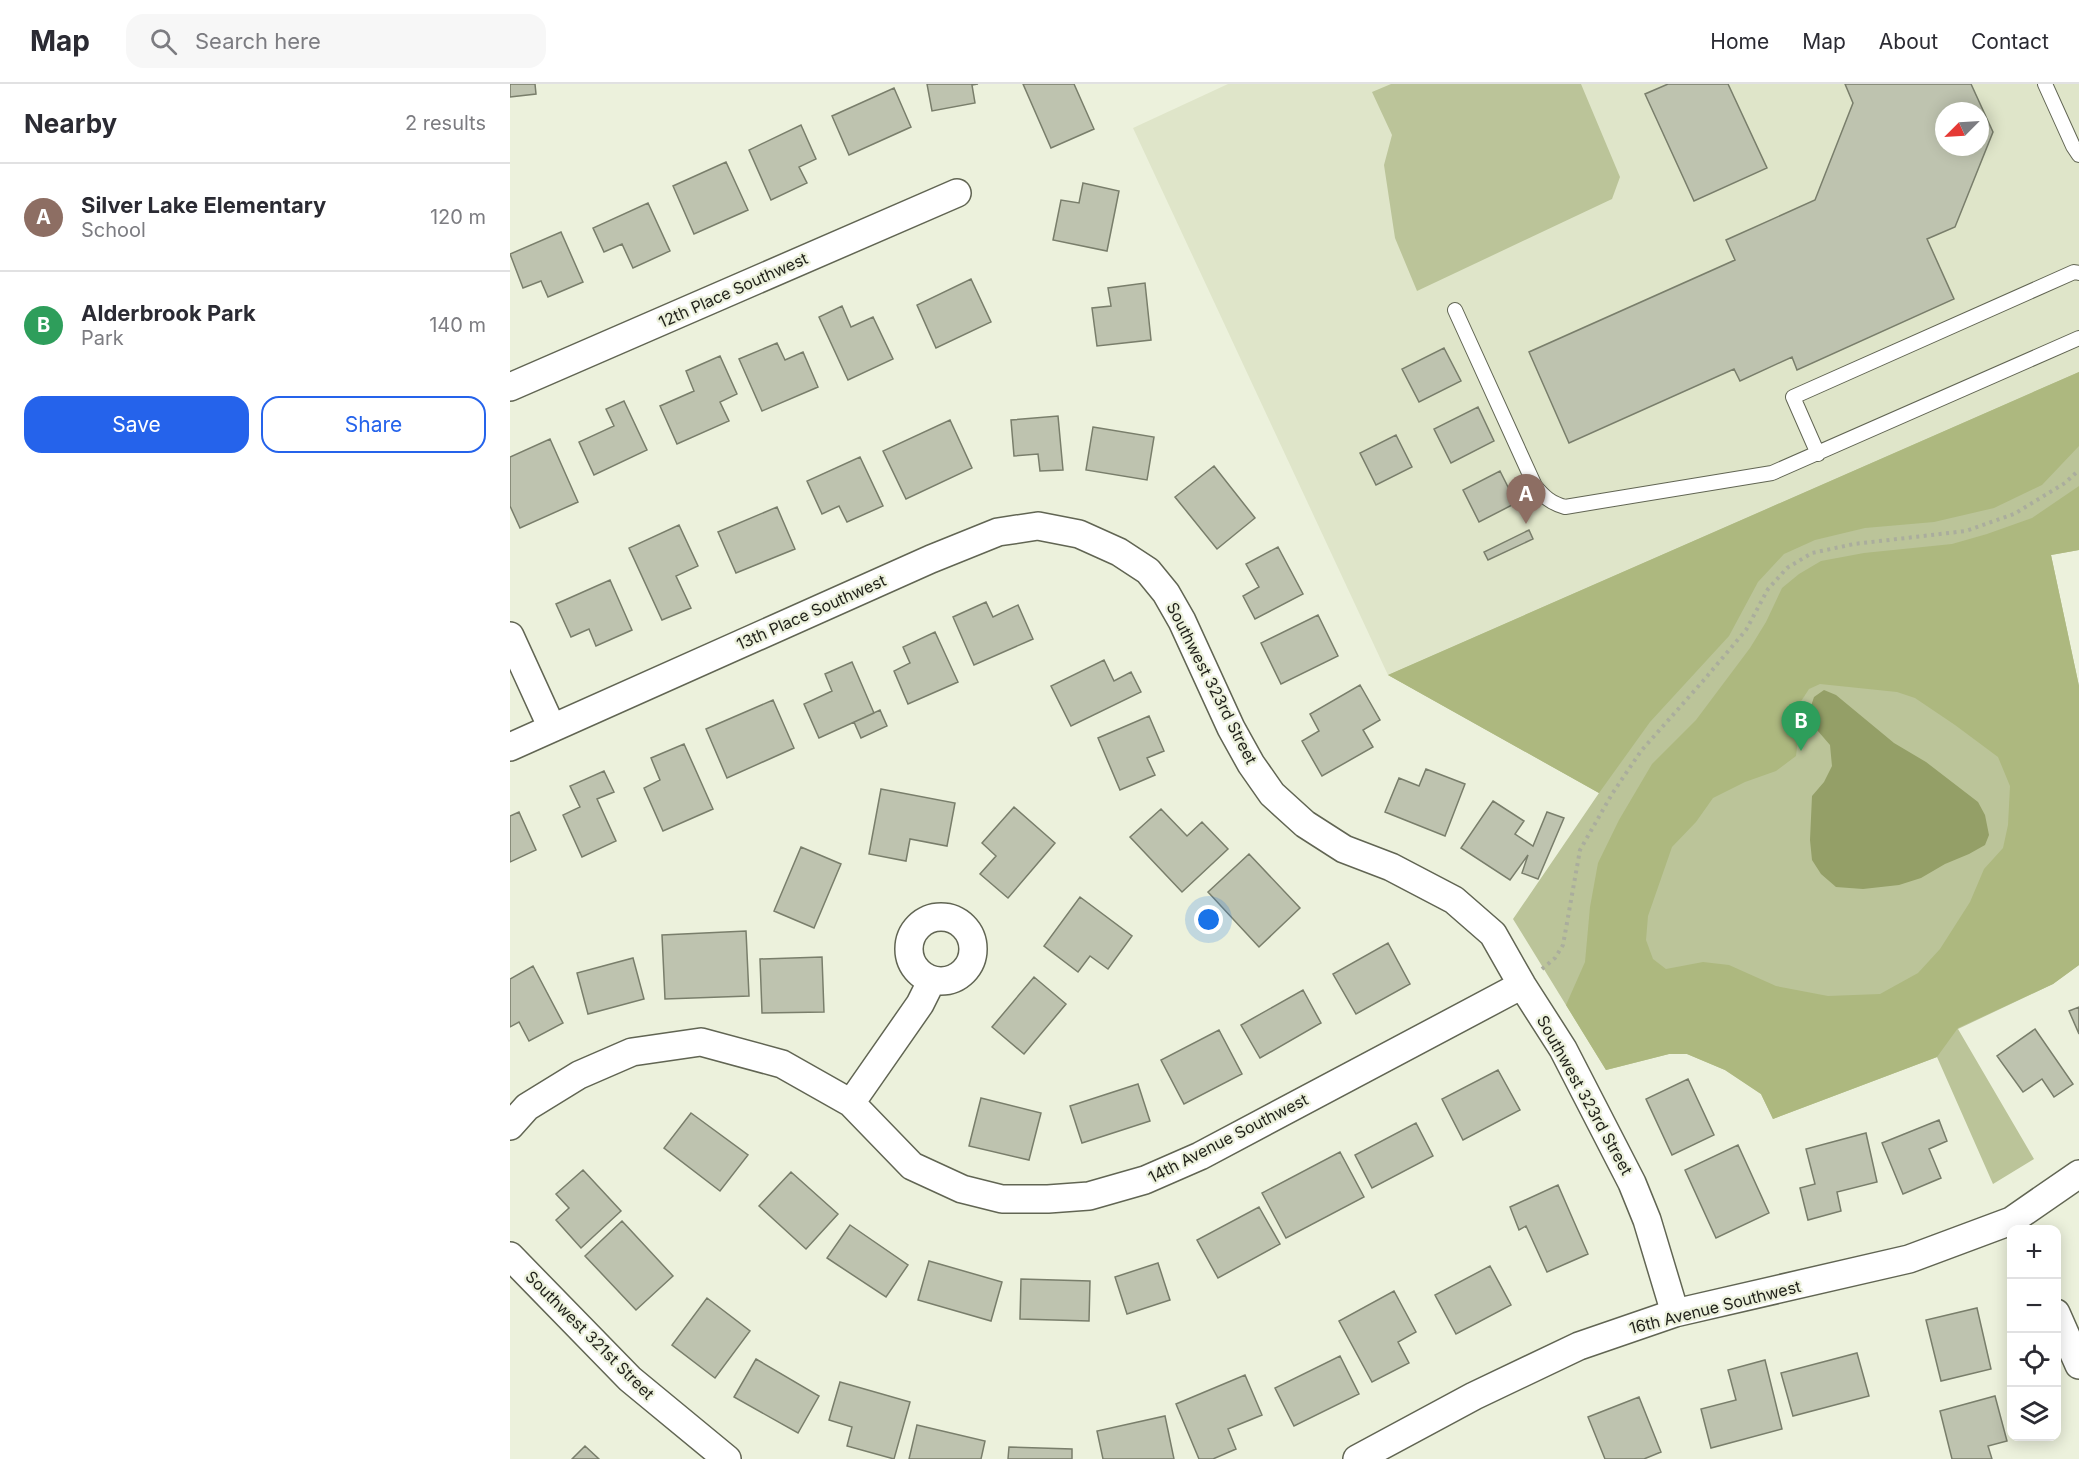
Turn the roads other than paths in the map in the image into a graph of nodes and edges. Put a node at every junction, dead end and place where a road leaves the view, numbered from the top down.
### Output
1 (2045, 84) edge
2 (2079, 155) edge
3 (957, 193) dead end
4 (2079, 273) edge
5 (1455, 310) dead end
6 (2079, 338) edge
7 (510, 387) edge
8 (1818, 454) junction
9 (1119, 552) joint
10 (510, 636) edge
11 (552, 728) junction
12 (510, 747) edge
13 (933, 980) dead end
14 (1522, 985) junction
15 (851, 1102) junction
16 (510, 1125) edge
17 (2079, 1174) edge
18 (2014, 1225) edge
19 (2007, 1228) edge
20 (510, 1256) edge
21 (1675, 1313) junction
22 (2061, 1324) edge
23 (2079, 1365) edge
24 (727, 1459) edge
25 (1357, 1459) edge

1 - 2 lane
3 - 7 street, 12th Place Southwest
4 - 8 lane
5 - 8 lane
6 - 8 lane
9 - 11 street, 13th Place Southwest
9 - 14 street, Southwest 323rd Street
10 - 11 street
11 - 12 street, 13th Place Southwest
13 - 15 street
14 - 15 street, 14th Avenue Southwest
14 - 21 street, Southwest 323rd Street
15 - 16 street, 14th Avenue Southwest
17 - 18 street, 16th Avenue Southwest
19 - 21 street, 16th Avenue Southwest
20 - 24 street, Southwest 321st Street
21 - 25 street, 16th Avenue Southwest
22 - 23 street

